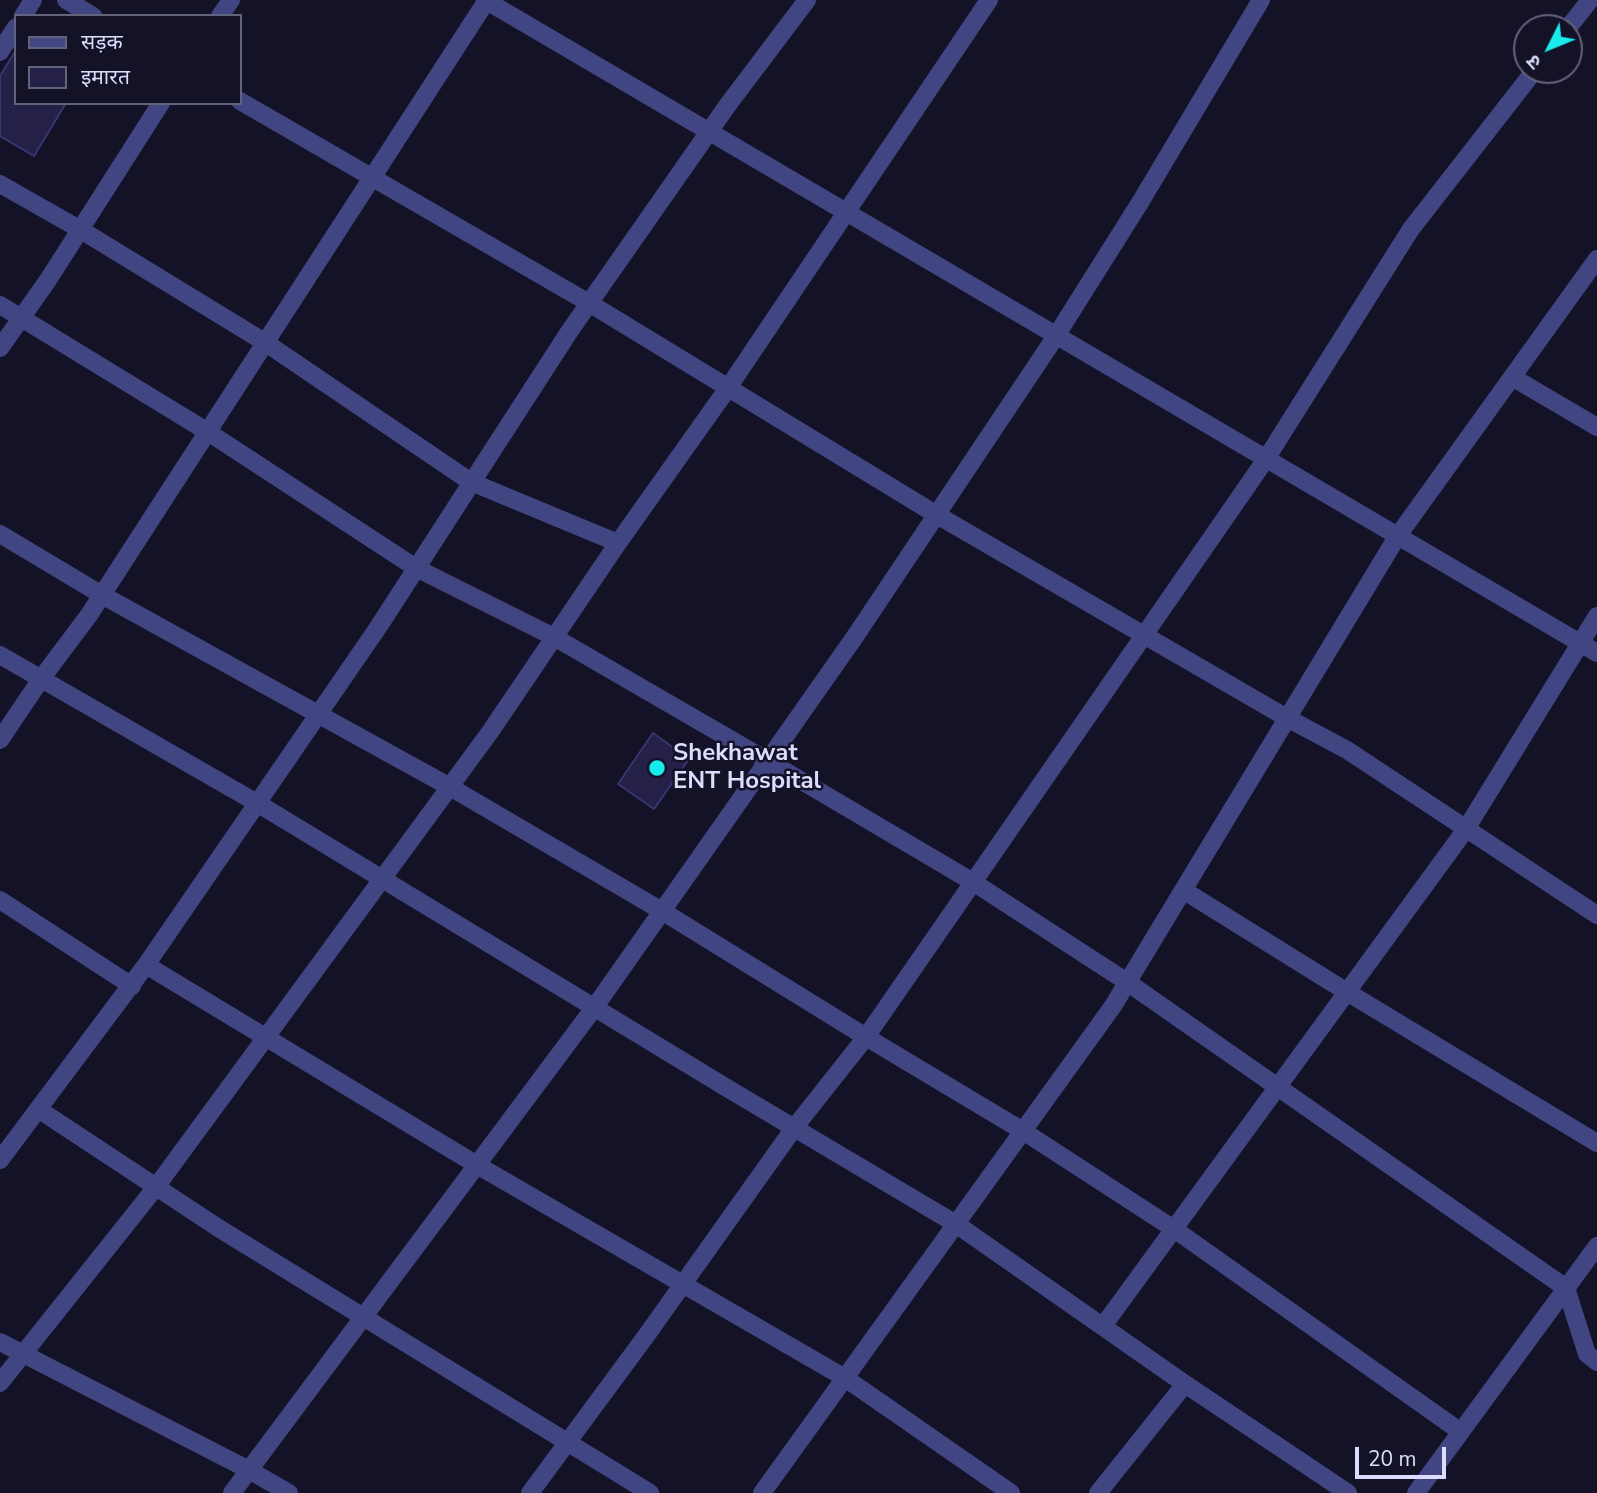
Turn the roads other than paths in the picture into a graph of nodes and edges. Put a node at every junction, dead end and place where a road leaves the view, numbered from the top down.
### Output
1 (66, 0) edge
2 (486, 0) edge
3 (807, 0) edge
4 (989, 0) edge
5 (1261, 0) edge
6 (1590, 0) edge
7 (90, 14) edge
8 (1579, 14) edge
9 (14, 30) edge
10 (0, 52) edge
11 (1524, 84) edge
12 (242, 102) edge
13 (160, 105) edge
14 (710, 131) junction
15 (373, 178) junction
16 (0, 184) edge
17 (847, 212) junction
18 (80, 230) junction
19 (1597, 259) edge
20 (589, 303) junction
21 (0, 305) edge
22 (22, 317) junction
23 (1056, 336) junction
24 (266, 343) junction
25 (0, 348) edge
26 (1512, 377) junction
27 (727, 388) junction
28 (1597, 427) edge
29 (208, 432) junction
30 (1266, 459) junction
31 (471, 482) junction
32 (937, 515) junction
33 (0, 534) edge
34 (1397, 537) junction
35 (618, 542) junction
36 (416, 568) junction
37 (102, 595) junction
38 (1597, 616) edge
39 (1144, 635) junction
40 (554, 637) junction
41 (1580, 644) junction
42 (1597, 653) edge
43 (0, 655) edge
44 (41, 679) junction
45 (318, 714) junction
46 (1287, 718) junction
47 (0, 740) edge
48 (768, 761) junction
49 (450, 787) junction
50 (257, 803) junction
51 (1466, 829) junction
52 (383, 880) junction
53 (973, 882) junction
54 (1183, 890) junction
55 (0, 900) edge
56 (662, 911) junction
57 (1597, 915) edge
58 (146, 965) junction
59 (1127, 982) junction
60 (132, 986) junction
61 (1347, 992) junction
62 (594, 1008) junction
63 (267, 1037) junction
64 (866, 1037) junction
65 (1278, 1086) junction
66 (38, 1110) junction
67 (794, 1128) junction
68 (1023, 1131) junction
69 (1597, 1143) edge
70 (2, 1154) edge
71 (477, 1165) junction
72 (156, 1187) junction
73 (956, 1224) junction
74 (1174, 1229) junction
75 (1597, 1246) edge
76 (683, 1284) junction
77 (1566, 1289) junction
78 (364, 1316) junction
79 (1102, 1326) junction
80 (0, 1342) edge
81 (23, 1354) junction
82 (1597, 1362) edge
83 (845, 1378) junction
84 (0, 1383) edge
85 (1185, 1384) junction
86 (1461, 1432) junction
87 (568, 1442) junction
88 (249, 1470) junction
89 (232, 1493) edge
90 (289, 1493) edge
91 (530, 1493) edge
92 (650, 1493) edge
93 (762, 1493) edge
94 (1011, 1493) edge
95 (1098, 1493) edge
96 (1348, 1493) edge
97 (1416, 1493) edge

1 - 7 street
2 - 14 street
2 - 15 street
3 - 14 street
4 - 17 street
5 - 23 street
6 - 8 street
9 - 10 street
11 - 30 street
12 - 15 street
13 - 18 street
14 - 17 street
14 - 20 street
15 - 20 street
15 - 24 street
16 - 18 street
17 - 23 street
17 - 27 street
18 - 22 street
18 - 24 street
19 - 26 street
20 - 27 street
20 - 31 street
21 - 22 street
22 - 25 street
22 - 29 street
23 - 30 street
23 - 32 street
24 - 29 street
24 - 31 street
26 - 28 street
26 - 34 street
27 - 32 street
27 - 35 street
29 - 36 street
29 - 37 street
30 - 34 street
30 - 39 street
31 - 35 street
31 - 36 street
32 - 39 street
32 - 48 street
33 - 37 street
34 - 41 street
34 - 46 street
35 - 40 street
36 - 40 street
36 - 45 street
37 - 44 street
37 - 45 street
38 - 41 street
39 - 46 street
39 - 53 street
40 - 48 street
40 - 49 street
41 - 42 street
41 - 51 street
43 - 44 street
44 - 47 street
44 - 50 street
45 - 49 street
45 - 50 street
46 - 51 street
46 - 54 street
48 - 53 street
48 - 56 street
49 - 52 street
49 - 56 street
50 - 52 street
50 - 58 street
51 - 57 street
51 - 61 street
52 - 62 street
52 - 63 street
53 - 59 street
53 - 64 street
54 - 59 street
54 - 61 street
55 - 60 street
56 - 62 street
56 - 64 street
58 - 60 street
58 - 63 street
59 - 65 street
59 - 68 street
60 - 66 street
61 - 65 street
61 - 69 street
62 - 67 street
62 - 71 street
63 - 71 street
63 - 72 street
64 - 67 street
64 - 68 street
65 - 74 street
65 - 77 street
66 - 70 street
66 - 72 street
67 - 73 street
67 - 76 street
68 - 73 street
68 - 74 street
71 - 76 street
71 - 78 street
72 - 78 street
72 - 81 street
73 - 79 street
73 - 83 street
74 - 79 street
74 - 86 street
75 - 77 street
76 - 83 street
76 - 87 street
77 - 82 street
77 - 86 street
78 - 87 street
78 - 88 street
79 - 85 street
80 - 81 street
81 - 84 street
81 - 88 street
83 - 93 street
83 - 94 street
85 - 95 street
85 - 96 street
86 - 97 street
87 - 91 street
87 - 92 street
88 - 89 street
88 - 90 street

